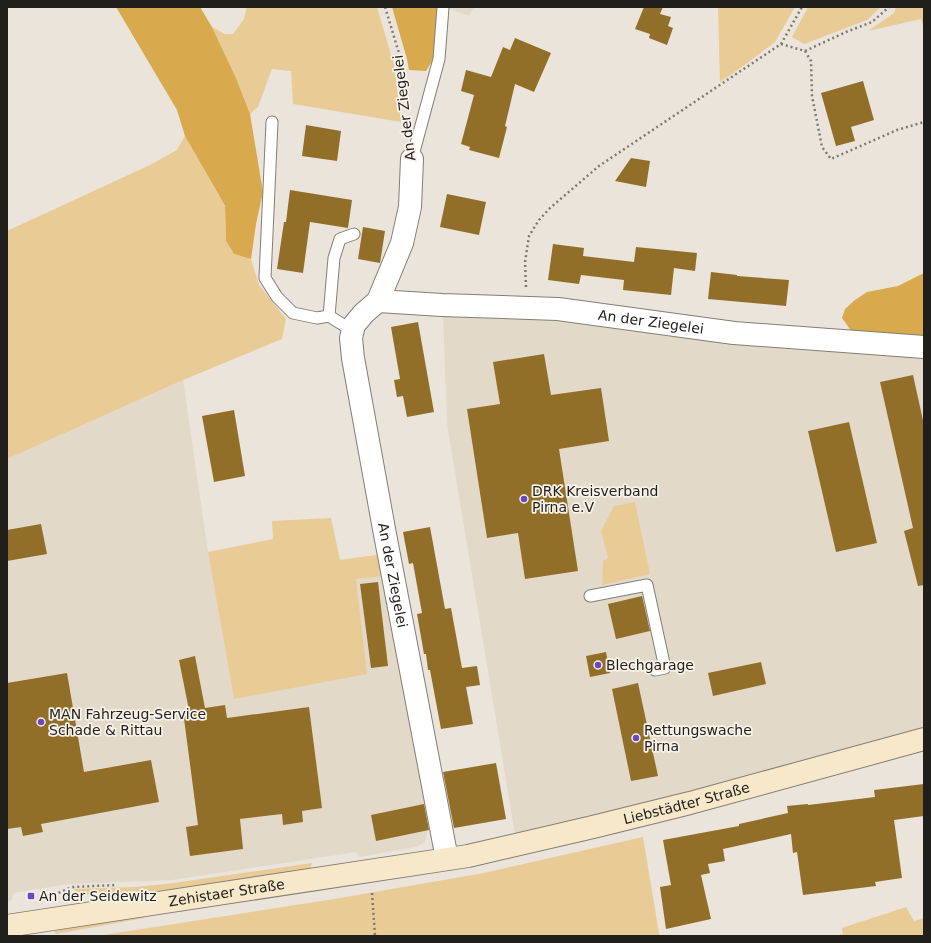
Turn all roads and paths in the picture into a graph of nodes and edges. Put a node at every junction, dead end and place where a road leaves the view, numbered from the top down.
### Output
1 (385, 7) edge
2 (443, 7) edge
3 (802, 7) edge
4 (889, 7) edge
5 (781, 44) junction
6 (805, 50) junction
7 (408, 116) dead end
8 (272, 122) dead end
9 (924, 122) edge
10 (412, 159) joint
11 (354, 234) dead end
12 (378, 301) junction
13 (526, 308) junction
14 (329, 316) junction
15 (353, 331) junction
16 (924, 347) edge
17 (590, 596) dead end
18 (655, 670) dead end
19 (924, 739) edge
20 (447, 859) junction
21 (371, 886) dead end
22 (7, 926) edge
23 (32, 929) edge
24 (375, 936) edge

1 - 7 path, An der Ziegelei
2 - 10 lane
3 - 5 path
4 - 6 path
5 - 6 path
5 - 13 path
6 - 9 path
8 - 14 lane
10 - 12 street, An der Ziegelei
11 - 14 lane
12 - 13 street, An der Ziegelei
12 - 15 street, An der Ziegelei
13 - 16 street, An der Ziegelei
14 - 15 lane
15 - 20 street, An der Ziegelei
17 - 18 lane
19 - 20 main road, Liebstädter Straße
20 - 23 main road, Zehistaer Straße
21 - 24 path
22 - 23 main road, Zehistaer Straße

